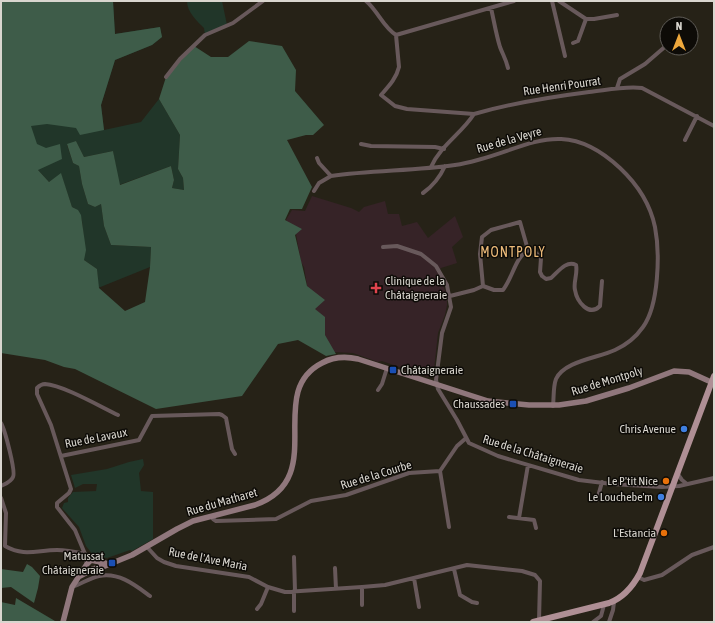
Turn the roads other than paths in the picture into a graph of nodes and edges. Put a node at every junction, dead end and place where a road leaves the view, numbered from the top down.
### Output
1 (263, 1) edge
2 (366, 1) edge
3 (514, 1) edge
4 (552, 1) edge
5 (559, 1) edge
6 (491, 8) junction
7 (617, 15) dead end
8 (586, 19) junction
9 (396, 35) junction
10 (573, 43) dead end
11 (659, 52) edge
12 (565, 56) dead end
13 (508, 68) dead end
14 (166, 77) dead end
15 (617, 88) junction
16 (474, 114) junction
17 (697, 116) junction
18 (714, 126) edge
19 (685, 140) dead end
20 (362, 144) dead end
21 (444, 149) junction
22 (317, 158) dead end
23 (444, 166) junction
24 (431, 167) junction
25 (331, 176) junction
26 (314, 191) dead end
27 (423, 192) dead end
28 (383, 247) dead end
29 (528, 250) junction
30 (602, 281) dead end
31 (483, 286) junction
32 (450, 296) junction
33 (387, 368) junction
34 (713, 379) edge
35 (436, 384) junction
36 (378, 390) dead end
37 (553, 406) junction
38 (118, 415) dead end
39 (1, 423) edge
40 (465, 439) junction
41 (235, 454) dead end
42 (61, 456) junction
43 (528, 465) junction
44 (440, 471) junction
45 (677, 473) junction
46 (714, 478) edge
47 (602, 482) junction
48 (687, 484) junction
49 (1, 486) edge
50 (673, 486) junction
51 (1, 498) edge
52 (597, 500) dead end
53 (211, 516) junction
54 (509, 517) dead end
55 (519, 518) junction
56 (449, 527) dead end
57 (536, 528) dead end
58 (147, 547) junction
59 (714, 547) edge
60 (85, 554) junction
61 (294, 557) dead end
62 (90, 563) junction
63 (109, 564) junction
64 (335, 568) dead end
65 (93, 569) junction
66 (454, 569) junction
67 (80, 576) junction
68 (638, 577) junction
69 (414, 578) junction
70 (72, 587) junction
71 (268, 587) junction
72 (362, 587) junction
73 (336, 589) junction
74 (295, 592) junction
75 (150, 596) dead end
76 (614, 602) junction
77 (477, 603) dead end
78 (362, 605) dead end
79 (604, 605) junction
80 (419, 607) dead end
81 (257, 610) dead end
82 (294, 612) dead end
83 (536, 621) edge
84 (62, 622) edge
85 (593, 622) edge
86 (609, 622) edge

1 - 14 street
2 - 9 street
3 - 6 street
4 - 12 street
5 - 8 street
6 - 9 street
6 - 13 street
7 - 8 street
8 - 10 street
9 - 16 street, Rue Henri Pourrat
11 - 15 street
15 - 16 street, Rue Henri Pourrat
15 - 17 street, Rue Henri Pourrat
16 - 21 street
17 - 18 street, Rue Henri Pourrat
17 - 19 street
20 - 21 street
21 - 24 street
22 - 25 street
23 - 24 street, Rue de la Veyre
23 - 27 street
23 - 37 street, Rue de la Veyre
24 - 25 street, Rue de la Veyre
25 - 26 street
28 - 32 street
29 - 30 street
29 - 31 street
29 - 31 street
31 - 32 street
32 - 35 street
33 - 35 street, Rue du Matharet
33 - 36 street
33 - 53 street, Rue du Matharet
34 - 37 street, Rue de Montpoly
34 - 45 main road
35 - 37 street, Rue de Montpoly
35 - 40 street, Rue de la Châtaigneraie
38 - 42 street
39 - 49 street
40 - 43 street, Rue de la Châtaigneraie
40 - 44 street
41 - 42 street, Rue de Lavaux
42 - 60 street
43 - 47 street, Rue de la Châtaigneraie
43 - 55 street
44 - 53 street, Rue de la Courbe
44 - 56 street
45 - 48 street
45 - 50 main road
46 - 48 street, Rue de la Châtaigneraie
47 - 50 street, Rue de la Châtaigneraie
47 - 52 street
48 - 50 street, Rue de la Châtaigneraie
50 - 68 main road
51 - 60 street
53 - 58 street, Rue du Matharet
54 - 55 street
55 - 57 street
58 - 63 street, Rue du Matharet
58 - 71 street, Rue de l'Ave Maria
59 - 68 street
60 - 62 street
61 - 74 street
62 - 63 street, Rue du Matharet
62 - 65 street
62 - 67 street, Rue du Matharet
63 - 65 street, Rue du Matharet
64 - 73 street
65 - 67 street, Rue du Matharet
66 - 69 street, Rue de l'Ave Maria
66 - 77 street
66 - 83 street, Rue de l'Ave Maria
67 - 70 street, Rue du Matharet
68 - 76 main road
69 - 72 street, Rue de l'Ave Maria
69 - 80 street
70 - 75 street
70 - 84 street, Rue du Matharet
71 - 74 street, Rue de l'Ave Maria
71 - 81 street
72 - 73 street, Rue de l'Ave Maria
72 - 78 street
73 - 74 street, Rue de l'Ave Maria
74 - 82 street
76 - 79 main road
76 - 86 street
79 - 83 main road
79 - 85 street

